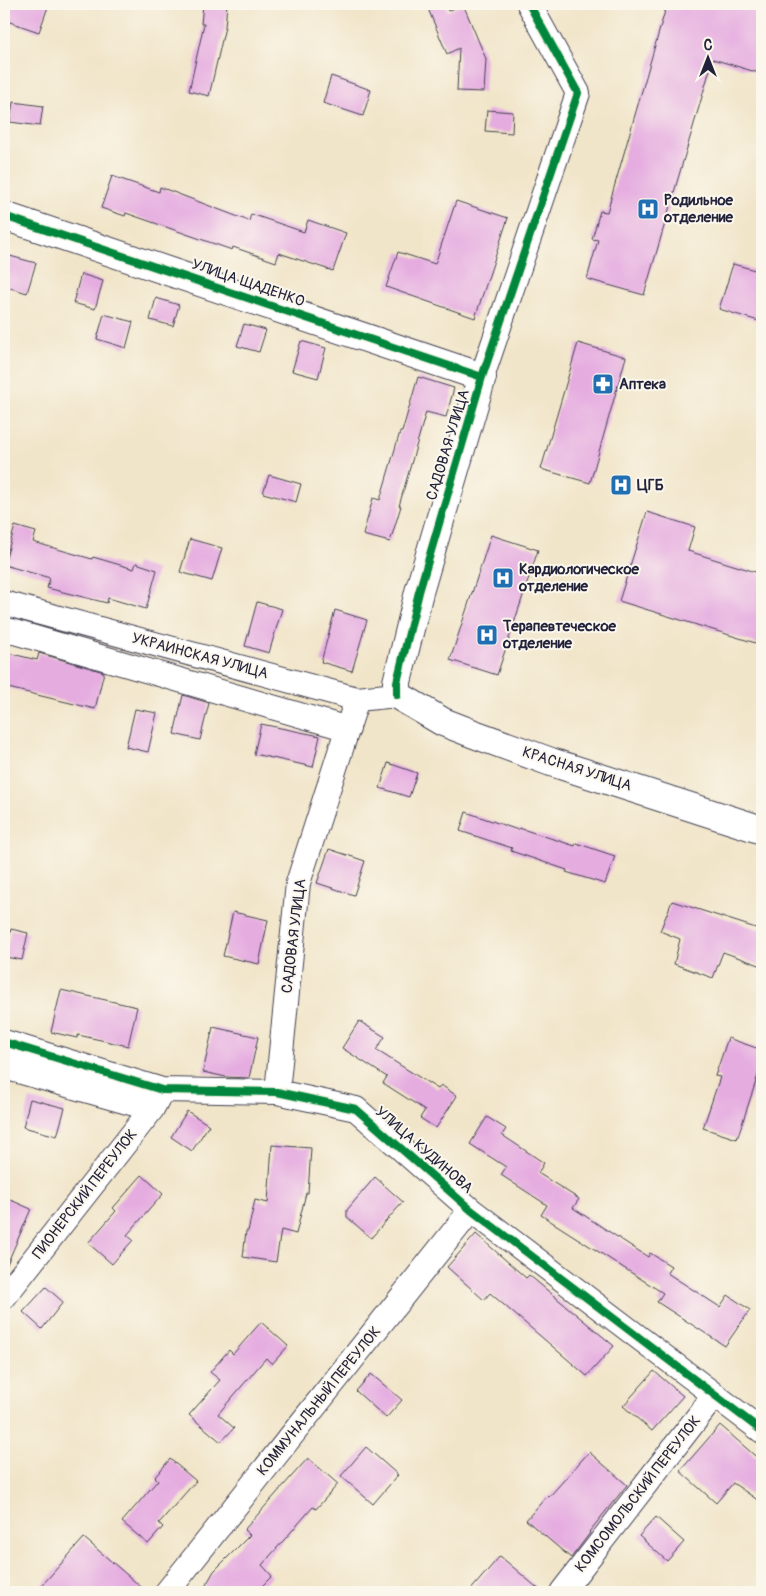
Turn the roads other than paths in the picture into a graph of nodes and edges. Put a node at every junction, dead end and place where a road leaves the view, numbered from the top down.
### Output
1 (529, 4) edge
2 (4, 216) edge
3 (482, 378) junction
4 (4, 603) edge
5 (4, 629) edge
6 (397, 695) junction
7 (357, 699) junction
8 (348, 729) junction
9 (762, 830) edge
10 (4, 1042) edge
11 (4, 1067) edge
12 (277, 1092) junction
13 (157, 1099) junction
14 (472, 1210) junction
15 (4, 1297) edge
16 (714, 1396) junction
17 (762, 1431) edge
18 (167, 1592) edge
19 (562, 1592) edge

1 - 3 street, САДОВАЯ УЛИЦА
2 - 3 street, УЛИЦА ЩАДЕНКО
3 - 6 street, САДОВАЯ УЛИЦА
4 - 7 street, УКРАИНСКАЯ УЛИЦА
5 - 8 street, УКРАИНСКАЯ УЛИЦА
6 - 7 street, УКРАИНСКАЯ УЛИЦА
6 - 9 street, КРАСНАЯ УЛИЦА
7 - 8 street, САДОВАЯ УЛИЦА
8 - 12 street, САДОВАЯ УЛИЦА
10 - 13 street, УЛИЦА КУДИНОВА
11 - 13 street, УЛИЦА КУДИНОВА
12 - 13 street, УЛИЦА КУДИНОВА
12 - 14 street, УЛИЦА КУДИНОВА
13 - 15 street, ПИОНЕРСКИЙ ПЕРЕУЛОК
14 - 16 street, УЛИЦА КУДИНОВА
14 - 18 street, КОММУНАЛЬНЫЙ ПЕРЕУЛОК
16 - 17 street, УЛИЦА КУДИНОВА
16 - 19 street, КОМСОМОЛЬСКИЙ ПЕРЕУЛОК

